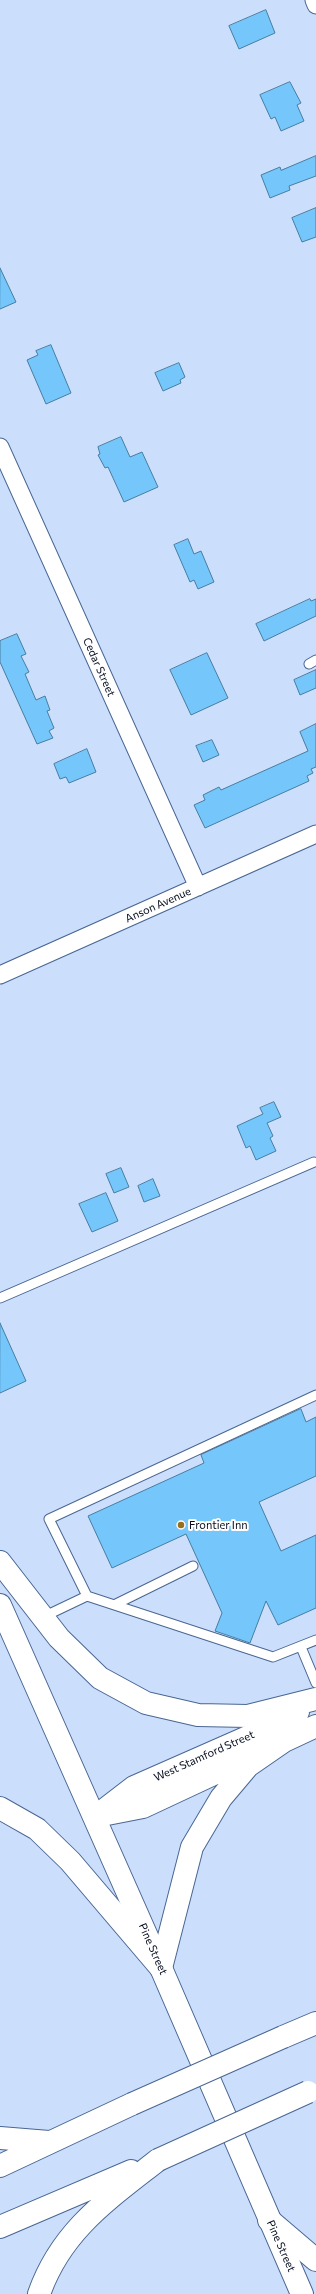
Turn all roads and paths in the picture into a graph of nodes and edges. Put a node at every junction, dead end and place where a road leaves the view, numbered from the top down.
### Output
1 (314, 0) edge
2 (316, 5) edge
3 (0, 447) edge
4 (316, 834) edge
5 (198, 887) junction
6 (0, 975) edge
7 (314, 1162) dead end
8 (0, 1298) edge
9 (316, 1395) edge
10 (0, 1562) edge
11 (193, 1566) dead end
12 (87, 1596) junction
13 (116, 1604) junction
14 (0, 1605) edge
15 (43, 1617) junction
16 (316, 1640) edge
17 (301, 1646) junction
18 (316, 1683) edge
19 (316, 1700) edge
20 (316, 1726) edge
21 (290, 1737) junction
22 (0, 1808) edge
23 (95, 1817) junction
24 (161, 1968) junction
25 (316, 2023) edge
26 (312, 2091) edge
27 (0, 2138) edge
28 (50, 2142) junction
29 (158, 2160) junction
30 (0, 2166) edge
31 (269, 2220) junction
32 (0, 2227) edge
33 (316, 2260) edge
34 (39, 2294) edge
35 (302, 2294) edge

1 - 2 street
3 - 5 street, Cedar Street
4 - 5 street, Anson Avenue
5 - 6 street, Anson Avenue
7 - 8 lane
9 - 12 lane
10 - 15 main road
11 - 13 lane
12 - 13 lane
12 - 15 lane
13 - 17 lane
14 - 23 main road, Pine Street
15 - 19 main road
16 - 17 lane
17 - 18 lane
19 - 23 main road, West Stamford Street
20 - 21 main road
21 - 23 main road
21 - 24 main road
22 - 24 main road
23 - 24 main road, Pine Street
24 - 31 main road, Pine Street
25 - 28 main road, bridge
26 - 29 main road, bridge
27 - 28 main road
28 - 30 main road
29 - 32 main road
29 - 34 main road
31 - 33 main road
31 - 35 main road, Pine Street

